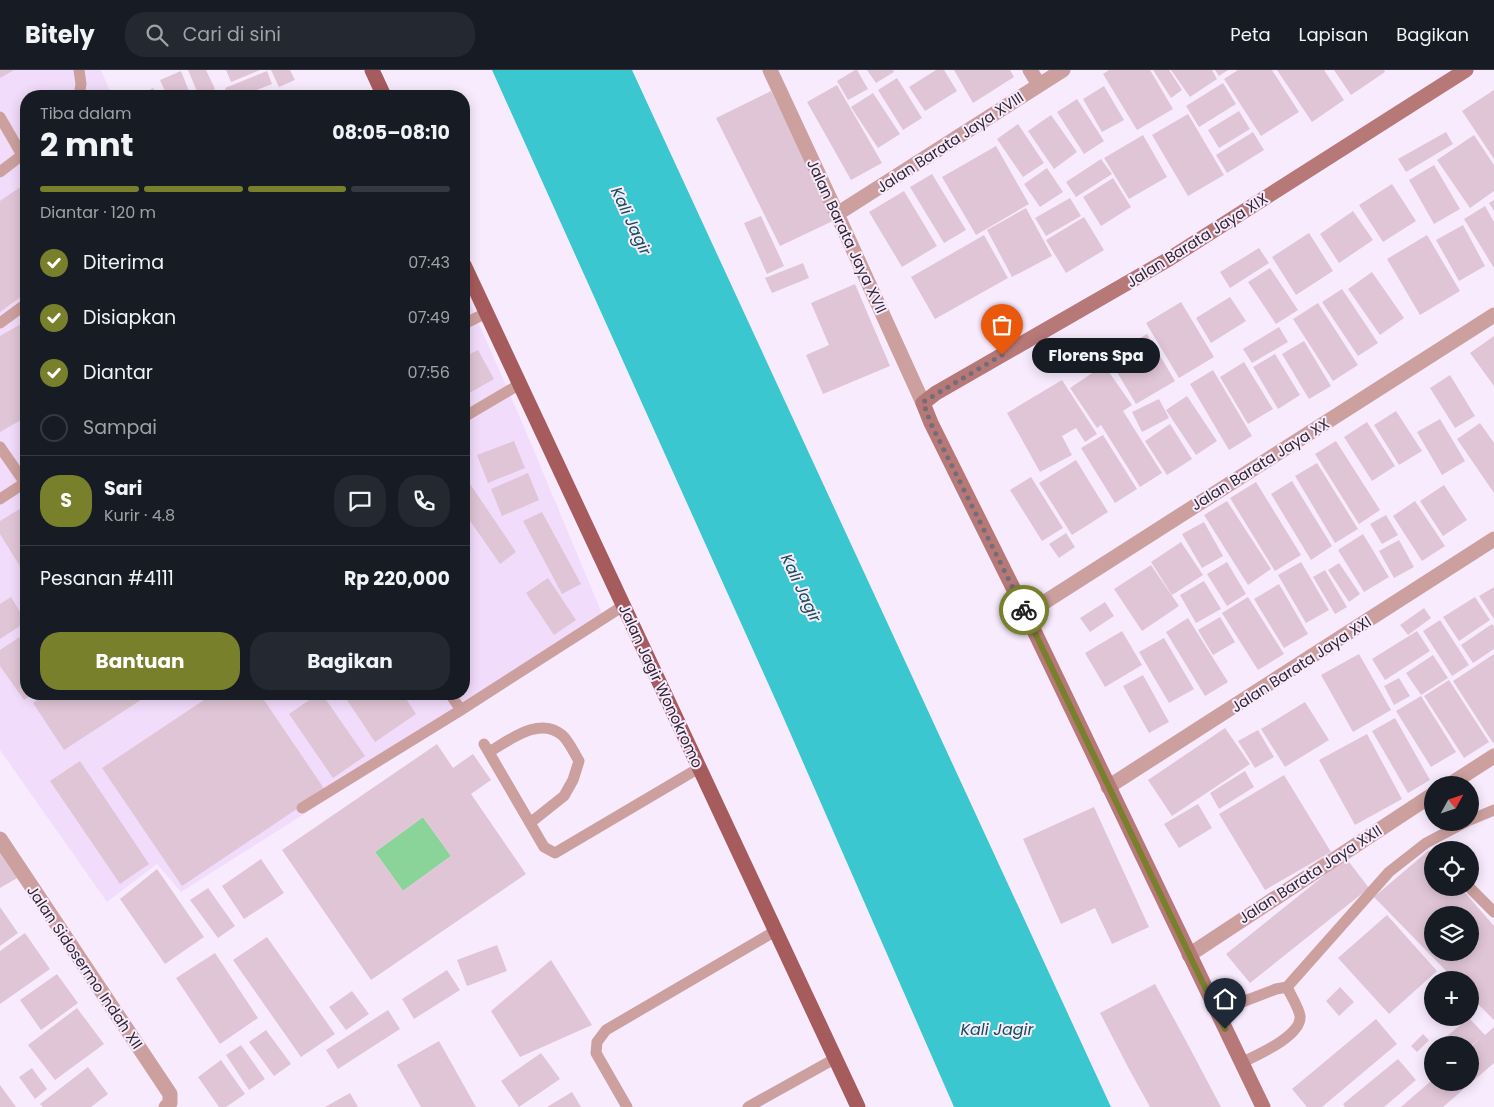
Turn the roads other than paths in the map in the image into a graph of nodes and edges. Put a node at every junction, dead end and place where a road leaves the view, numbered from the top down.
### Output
1 (79, 70) edge
2 (372, 70) edge
3 (770, 70) edge
4 (1030, 70) edge
5 (1063, 70) edge
6 (1466, 70) edge
7 (1039, 85) junction
8 (80, 90) edge
9 (381, 90) edge
10 (0, 117) edge
11 (20, 148) edge
12 (20, 157) edge
13 (0, 172) edge
14 (837, 214) junction
15 (470, 278) edge
16 (20, 308) edge
17 (486, 313) junction
18 (1494, 315) edge
19 (470, 321) edge
20 (0, 323) edge
21 (520, 384) junction
22 (923, 402) junction
23 (470, 413) edge
24 (0, 447) edge
25 (20, 474) edge
26 (20, 486) edge
27 (0, 499) edge
28 (1494, 539) edge
29 (623, 606) junction
30 (1026, 614) junction
31 (454, 700) edge
32 (461, 710) junction
33 (1494, 756) edge
34 (699, 768) junction
35 (1462, 776) edge
36 (1108, 787) junction
37 (1424, 800) edge
38 (302, 808) dead end
39 (1494, 810) edge
40 (1479, 816) edge
41 (530, 823) junction
42 (1453, 831) edge
43 (0, 839) edge
44 (1438, 841) edge
45 (1424, 850) edge
46 (1478, 896) edge
47 (1494, 912) edge
48 (777, 930) junction
49 (1189, 954) junction
50 (1286, 987) junction
51 (1216, 1012) junction
52 (836, 1058) junction
53 (1242, 1063) junction
54 (168, 1101) edge
55 (627, 1107) edge
56 (748, 1107) edge
57 (858, 1107) edge
58 (1263, 1107) edge

1 - 8 lane
2 - 9 main road
3 - 14 street, Jalan Barata Jaya XVII
4 - 7 street
5 - 7 street, Jalan Barata Jaya XVIII
6 - 22 street, Jalan Barata Jaya XIX
7 - 14 street, Jalan Barata Jaya XVIII
10 - 11 lane
12 - 13 lane
14 - 22 street, Jalan Barata Jaya XVII
15 - 17 main road, Jalan Jagir Wonokromo
16 - 20 lane
17 - 19 lane
17 - 21 main road, Jalan Jagir Wonokromo
18 - 30 street, Jalan Barata Jaya XX
21 - 23 lane
21 - 29 main road, Jalan Jagir Wonokromo
22 - 30 street
24 - 25 lane
26 - 27 lane
28 - 36 street, Jalan Barata Jaya XXI
29 - 32 lane
29 - 34 main road, Jalan Jagir Wonokromo
30 - 36 street
31 - 32 lane
32 - 38 lane
33 - 35 street
34 - 41 lane
34 - 48 main road, Jalan Jagir Wonokromo
36 - 49 street
37 - 49 street, Jalan Barata Jaya XXII
39 - 40 lane
41 - 41 lane
42 - 44 lane
43 - 54 street, Jalan Sidosermo Indah XII
45 - 50 lane
46 - 47 lane
48 - 52 main road, Jalan Jagir Wonokromo
48 - 55 lane
49 - 51 street
50 - 51 lane
50 - 53 lane
51 - 53 street
52 - 56 lane
52 - 57 main road, Jalan Jagir Wonokromo
53 - 58 street

